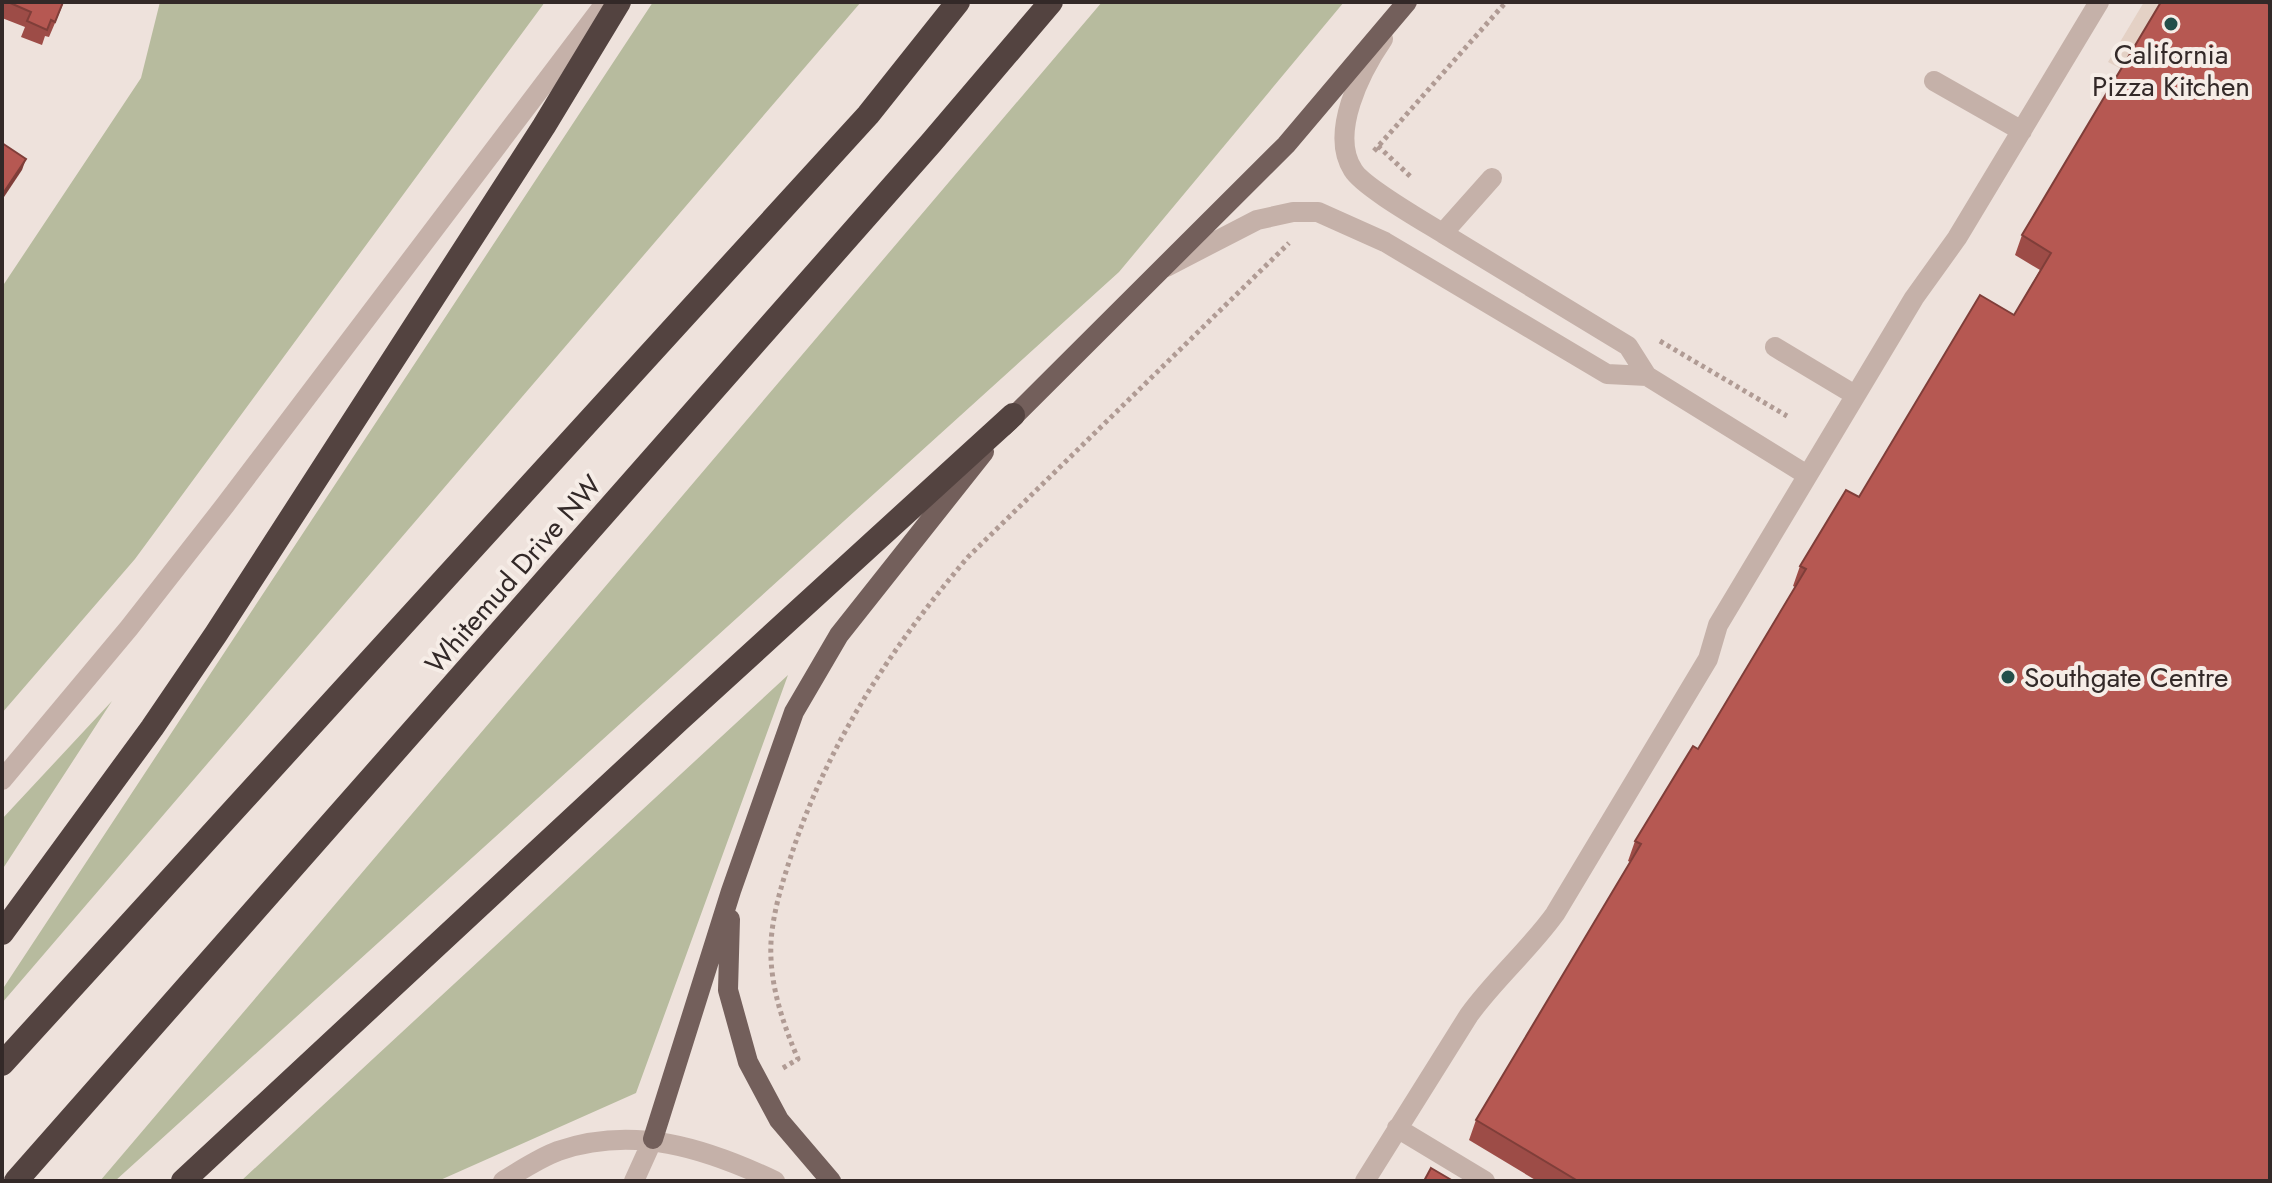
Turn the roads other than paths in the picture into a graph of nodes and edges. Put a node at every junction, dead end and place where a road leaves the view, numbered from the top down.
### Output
1 (606, 2) edge
2 (619, 2) edge
3 (958, 2) edge
4 (1051, 2) edge
5 (1408, 2) edge
6 (2099, 2) edge
7 (1934, 81) dead end
8 (2022, 131) junction
9 (1492, 178) dead end
10 (1443, 233) junction
11 (1158, 271) junction
12 (1775, 347) dead end
13 (1647, 376) junction
14 (1855, 395) junction
15 (1013, 415) junction
16 (1807, 475) junction
17 (2, 780) edge
18 (731, 891) junction
19 (2, 933) edge
20 (2, 1064) edge
21 (1397, 1128) junction
22 (653, 1139) junction
23 (16, 1181) edge
24 (183, 1181) edge
25 (503, 1181) edge
26 (634, 1181) edge
27 (775, 1181) edge
28 (831, 1181) edge
29 (1365, 1181) edge
30 (1485, 1181) edge

1 - 17 street
2 - 19 highway
3 - 20 highway, Whitemud Drive NW
4 - 23 highway, Whitemud Drive NW
5 - 10 street
5 - 11 main road
6 - 8 street
7 - 8 street
8 - 14 street
9 - 10 street
10 - 13 street
11 - 13 street
11 - 15 main road
12 - 14 street
13 - 16 street
14 - 16 street
15 - 18 main road
15 - 24 highway
16 - 21 street
18 - 22 main road
18 - 28 main road
21 - 29 street
21 - 30 street
22 - 25 street
22 - 26 street
22 - 27 street

